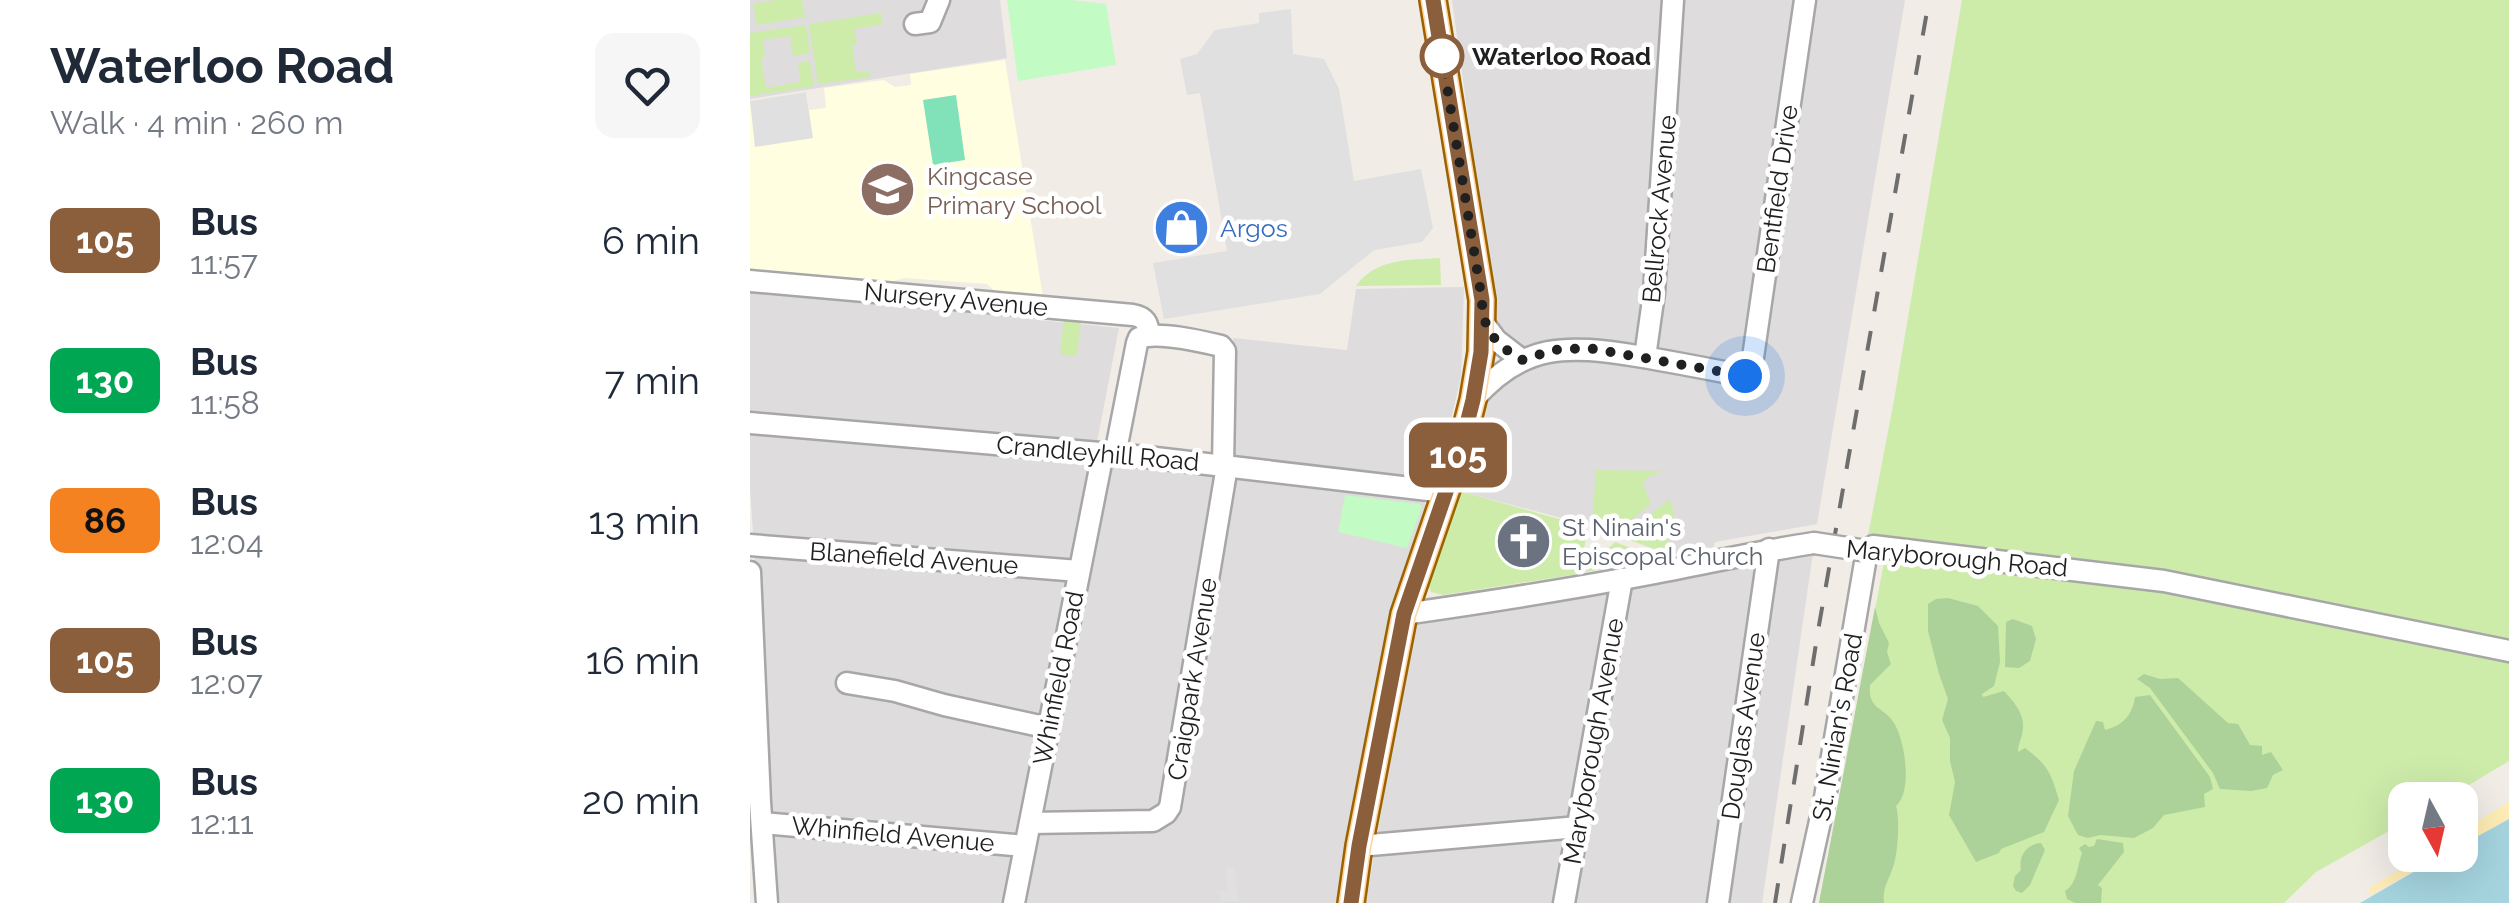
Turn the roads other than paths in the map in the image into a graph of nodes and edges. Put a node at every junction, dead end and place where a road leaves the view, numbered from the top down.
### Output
1 (939, 0) edge
2 (1433, 0) edge
3 (1673, 0) edge
4 (1804, 0) edge
5 (915, 24) dead end
6 (750, 280) edge
7 (1482, 321) junction
8 (1149, 335) junction
9 (1645, 357) junction
10 (1522, 360) junction
11 (1473, 400) junction
12 (750, 423) edge
13 (1110, 454) junction
14 (1225, 466) junction
15 (1446, 492) junction
16 (750, 545) edge
17 (1769, 549) junction
18 (1868, 550) junction
19 (1079, 571) junction
20 (750, 572) edge
21 (1622, 579) junction
22 (1404, 614) junction
23 (751, 632) edge
24 (2509, 650) edge
25 (858, 691) dead end
26 (1049, 728) junction
27 (762, 823) junction
28 (1030, 823) junction
29 (1578, 828) junction
30 (1025, 846) junction
31 (1359, 846) junction
32 (767, 903) edge
33 (1014, 903) edge
34 (1351, 903) edge
35 (1564, 903) edge
36 (1718, 903) edge
37 (1802, 903) edge

1 - 5 street
2 - 7 main road
3 - 9 street, Bellrock Avenue
4 - 9 street, Bentfield Drive
6 - 8 street, Nursery Avenue
7 - 10 street
7 - 11 main road
8 - 13 street, Whinfield Road
8 - 14 street, Craigpark Avenue
9 - 10 street
10 - 11 street
11 - 15 main road
12 - 13 street, Crandleyhill Road
13 - 14 street, Crandleyhill Road
13 - 19 street, Whinfield Road
14 - 15 street, Crandleyhill Road
14 - 28 street, Craigpark Avenue
15 - 22 main road
16 - 19 street, Blanefield Avenue
17 - 18 street, Maryborough Road, bridge
17 - 21 street, Maryborough Road
17 - 36 street, Douglas Avenue
18 - 24 street, Maryborough Road
18 - 37 street, St. Ninian's Road
19 - 26 street, Whinfield Road
20 - 23 street
21 - 22 street, Maryborough Road
21 - 29 street, Maryborough Avenue
22 - 31 main road
23 - 27 street
25 - 26 street
26 - 28 street, Whinfield Road
27 - 30 street, Whinfield Avenue
27 - 32 street
28 - 30 street, Whinfield Road
29 - 31 street
29 - 35 street, Maryborough Avenue
30 - 33 street, Whinfield Road
31 - 34 main road

